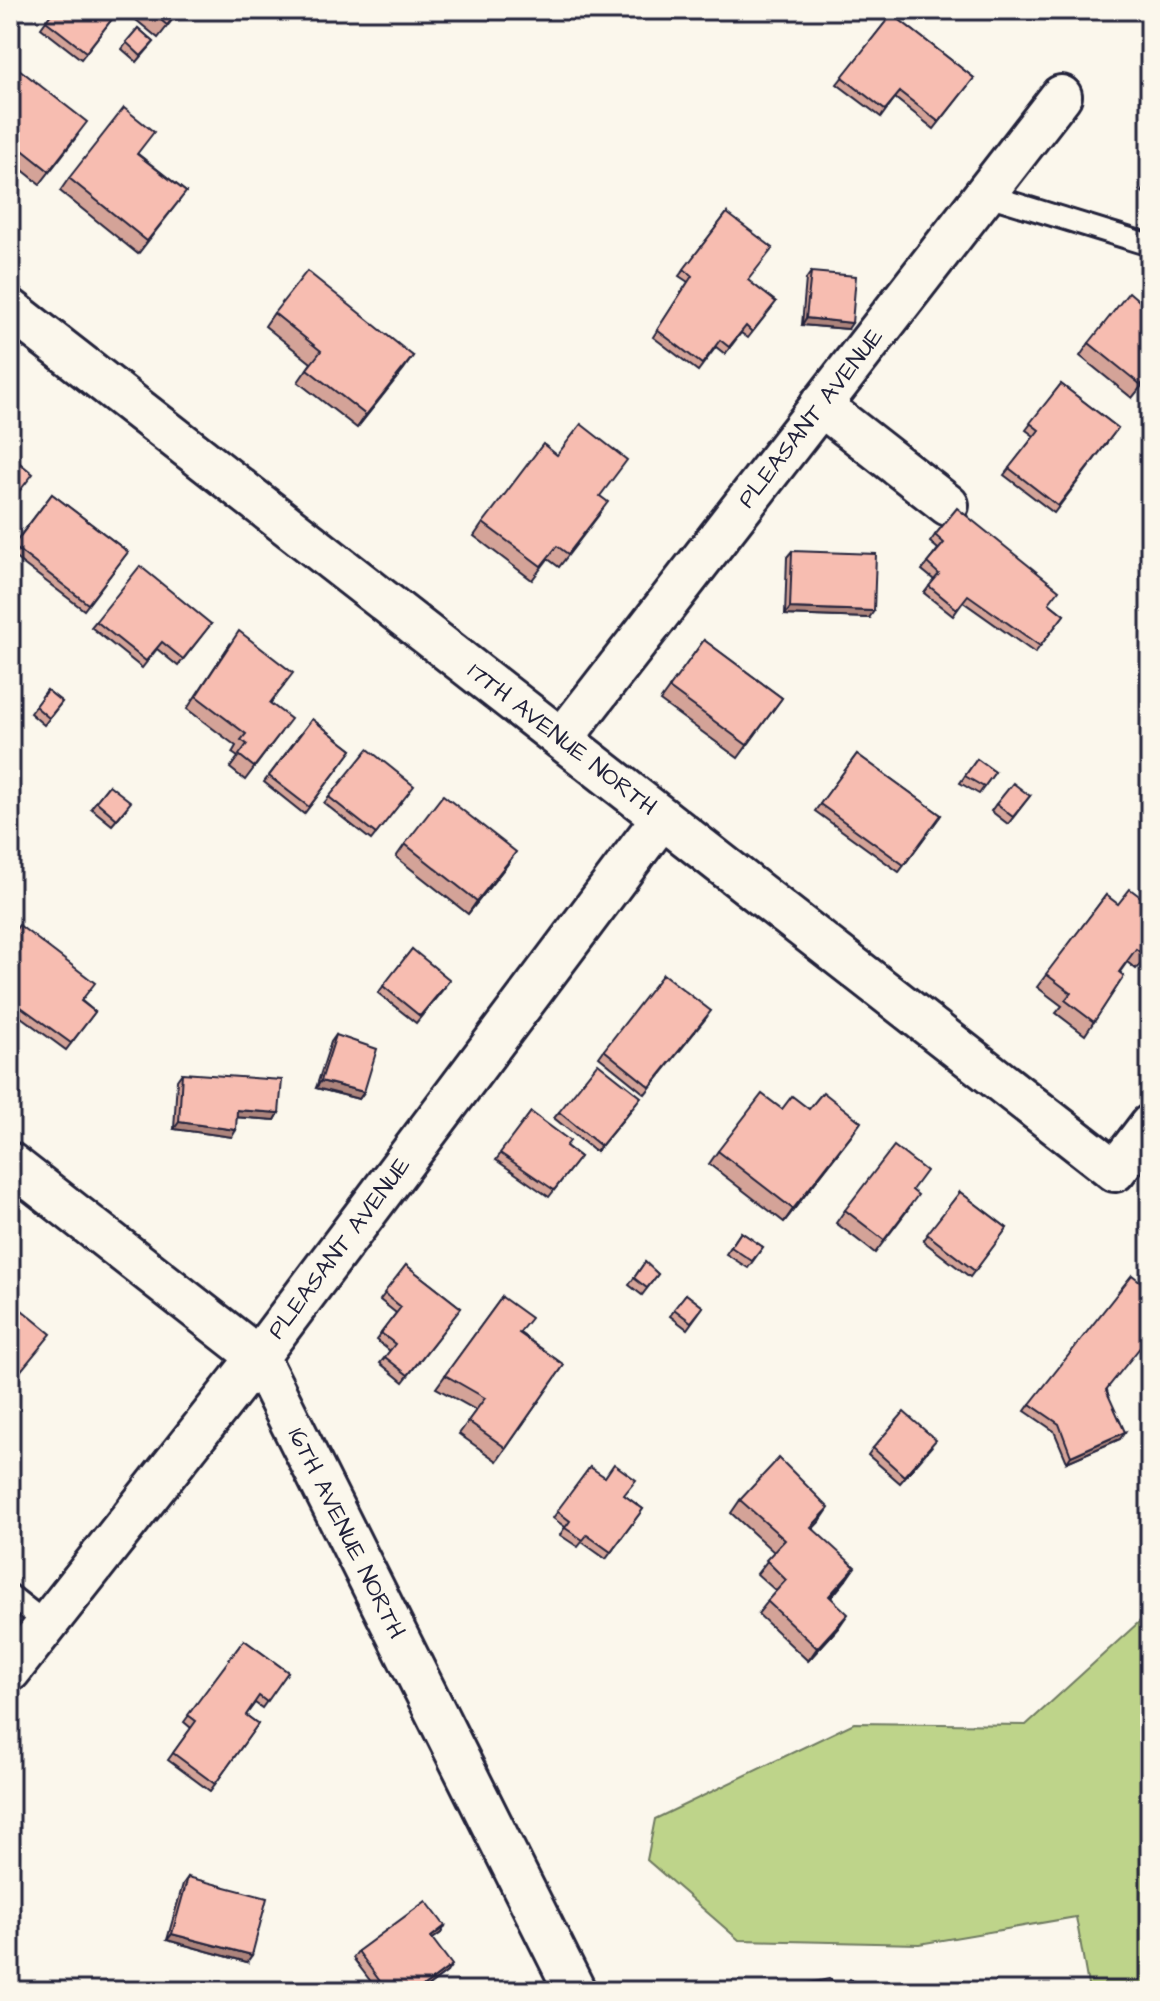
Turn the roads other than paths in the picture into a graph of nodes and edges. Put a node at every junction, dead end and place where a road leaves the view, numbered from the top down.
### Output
1 (1061, 96) dead end
2 (984, 194) junction
3 (1150, 245) edge
4 (10, 309) edge
5 (820, 405) junction
6 (948, 505) dead end
7 (562, 739) junction
8 (662, 818) junction
9 (1150, 1125) edge
10 (10, 1163) edge
11 (258, 1357) junction
12 (10, 1595) edge
13 (47, 1624) junction
14 (10, 1671) edge
15 (575, 1991) edge

1 - 2 street, PLEASANT AVENUE
2 - 3 lane
2 - 5 street, PLEASANT AVENUE
4 - 7 street, 17TH AVENUE NORTH
5 - 6 street
5 - 7 street, PLEASANT AVENUE
7 - 8 street, 17TH AVENUE NORTH
8 - 9 street, 17TH AVENUE NORTH
8 - 11 street, PLEASANT AVENUE
10 - 11 street, 16TH AVENUE NORTH
11 - 13 street, PLEASANT AVENUE
11 - 15 street, 16TH AVENUE NORTH
12 - 13 lane
13 - 14 street, PLEASANT AVENUE

